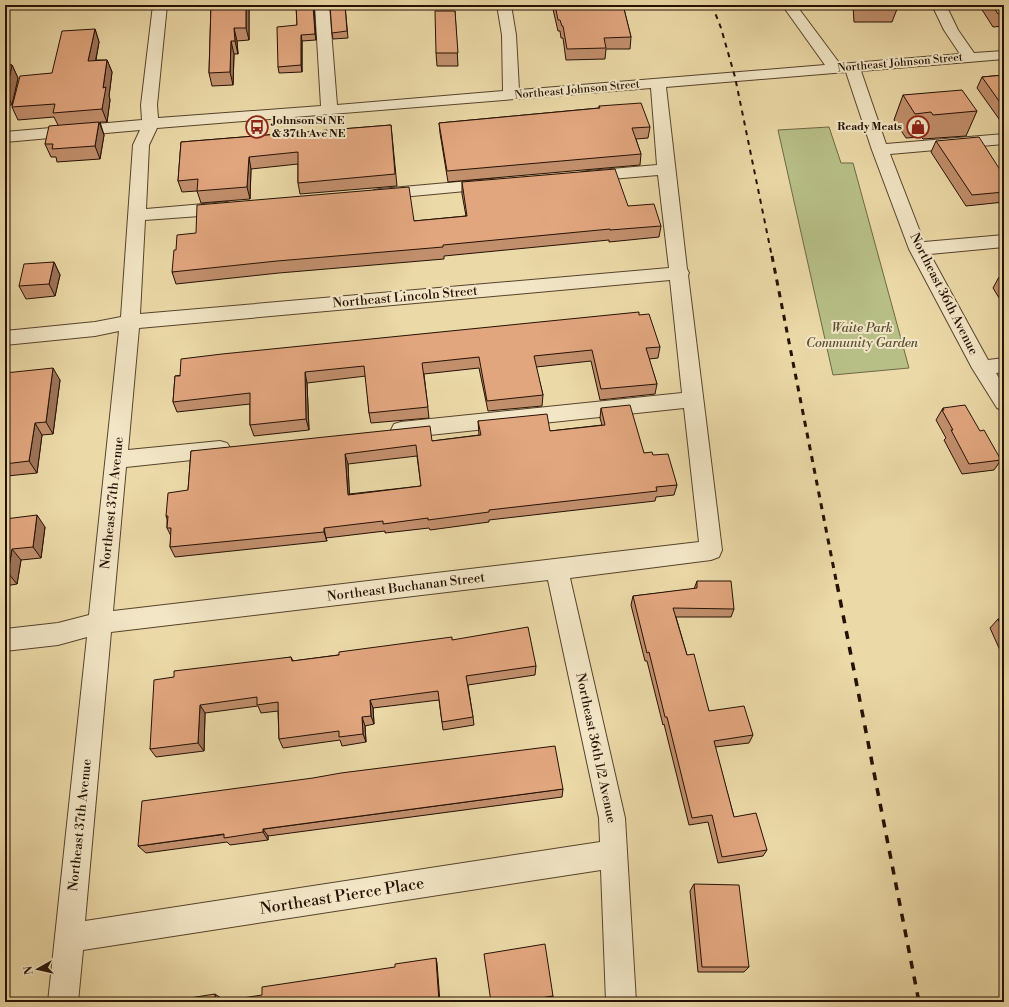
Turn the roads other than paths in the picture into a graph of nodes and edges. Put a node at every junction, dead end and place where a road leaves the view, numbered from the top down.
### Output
1 (160, 5) edge
2 (322, 5) edge
3 (504, 5) edge
4 (792, 5) edge
5 (939, 5) edge
6 (1004, 54) edge
7 (969, 57) junction
8 (844, 68) junction
9 (658, 83) junction
10 (511, 95) junction
11 (329, 110) junction
12 (150, 125) junction
13 (5, 137) edge
14 (1004, 139) edge
15 (880, 150) junction
16 (666, 169) junction
17 (571, 178) edge
18 (508, 183) edge
19 (365, 196) edge
20 (246, 206) edge
21 (138, 215) junction
22 (1004, 241) edge
23 (918, 249) junction
24 (680, 273) junction
25 (130, 322) junction
26 (5, 338) edge
27 (1004, 365) edge
28 (982, 368) junction
29 (694, 399) junction
30 (1004, 403) edge
31 (380, 432) edge
32 (239, 447) edge
33 (117, 460) junction
34 (557, 569) junction
35 (100, 623) junction
36 (5, 640) edge
37 (614, 854) junction
38 (69, 938) junction
39 (63, 1002) edge
40 (621, 1002) edge

1 - 12 street, Northeast 37th Avenue
2 - 11 street
3 - 10 street
4 - 8 street, Northeast 36th Avenue
5 - 7 street
6 - 7 street, Northeast Johnson Street
7 - 8 street, Northeast Johnson Street
8 - 9 street, Northeast Johnson Street
8 - 15 street, Northeast 36th Avenue
9 - 10 street, Northeast Johnson Street
9 - 16 street
10 - 11 street, Northeast Johnson Street
11 - 12 street, Northeast Johnson Street
12 - 13 street, Northeast Johnson Street
12 - 21 street, Northeast 37th Avenue
14 - 15 street
15 - 23 street, Northeast 36th Avenue
16 - 17 street
16 - 24 street
18 - 19 street
20 - 21 street
21 - 25 street, Northeast 37th Avenue
22 - 23 street
23 - 28 street, Northeast 36th Avenue
24 - 25 street, Northeast Lincoln Street
24 - 29 street
25 - 26 street, Northeast Lincoln Street
25 - 33 street, Northeast 37th Avenue
27 - 28 street
28 - 30 street, Northeast 36th Avenue
29 - 31 street
29 - 34 street, Northeast Buchanan Street
32 - 33 street
33 - 35 street, Northeast 37th Avenue
34 - 35 street, Northeast Buchanan Street
34 - 37 street, Northeast 36th 1/2 Avenue
35 - 36 street, Northeast Buchanan Street
35 - 38 street, Northeast 37th Avenue
37 - 38 street, Northeast Pierce Place
37 - 40 street, Northeast 36th 1/2 Avenue
38 - 39 street, Northeast 37th Avenue

